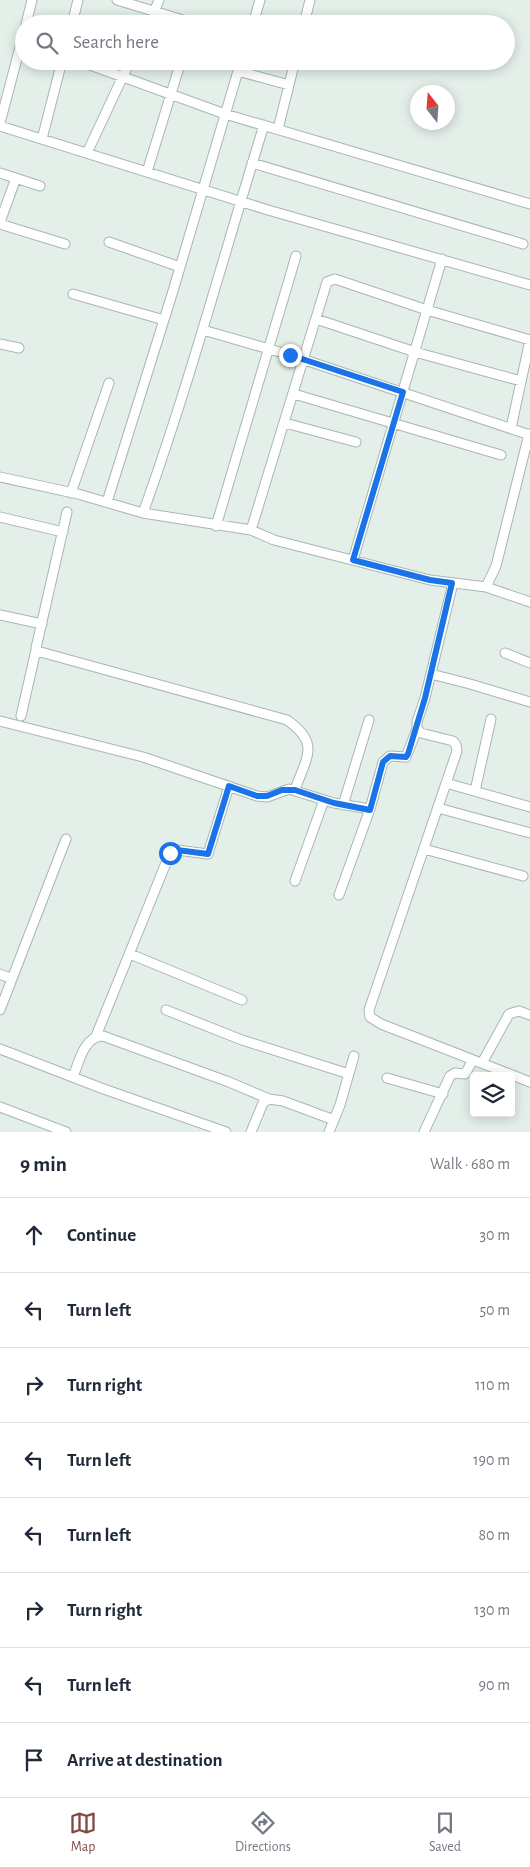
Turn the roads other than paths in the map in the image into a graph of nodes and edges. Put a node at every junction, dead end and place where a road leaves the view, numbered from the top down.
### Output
1 (32, 0) edge
2 (78, 0) edge
3 (159, 0) edge
4 (260, 0) edge
5 (310, 0) edge
6 (122, 1) edge
7 (154, 12) junction
8 (28, 15) edge
9 (74, 15) edge
10 (153, 15) edge
11 (165, 15) edge
12 (256, 15) edge
13 (306, 15) edge
14 (15, 67) edge
15 (60, 70) edge
16 (102, 70) edge
17 (126, 70) edge
18 (178, 70) edge
19 (293, 70) edge
20 (238, 71) joint
21 (122, 78) junction
22 (289, 85) junction
23 (170, 95) junction
24 (225, 114) junction
25 (0, 125) edge
26 (264, 125) junction
27 (278, 129) junction
28 (42, 139) junction
29 (87, 153) junction
30 (252, 163) junction
31 (147, 172) junction
32 (0, 173) edge
33 (16, 178) junction
34 (40, 186) dead end
35 (203, 189) junction
36 (240, 201) junction
37 (530, 204) edge
38 (1, 226) edge
39 (109, 242) dead end
40 (65, 244) dead end
41 (523, 244) dead end
42 (296, 256) dead end
43 (442, 259) junction
44 (180, 267) junction
45 (530, 285) edge
46 (74, 294) dead end
47 (427, 310) junction
48 (316, 319) junction
49 (164, 320) junction
50 (203, 330) junction
51 (0, 344) edge
52 (19, 348) dead end
53 (269, 349) junction
54 (415, 352) junction
55 (304, 360) junction
56 (521, 381) junction
57 (108, 383) dead end
58 (403, 392) junction
59 (294, 394) junction
60 (285, 423) junction
61 (394, 424) junction
62 (511, 428) junction
63 (529, 434) edge
64 (356, 442) dead end
65 (501, 455) dead end
66 (0, 477) edge
67 (71, 492) junction
68 (107, 502) junction
69 (68, 512) dead end
70 (143, 513) junction
71 (0, 518) edge
72 (216, 526) junction
73 (251, 530) junction
74 (63, 532) junction
75 (353, 560) junction
76 (452, 583) junction
77 (486, 587) junction
78 (530, 602) edge
79 (0, 615) edge
80 (42, 624) junction
81 (36, 650) junction
82 (505, 653) dead end
83 (530, 662) edge
84 (431, 674) junction
85 (530, 702) edge
86 (21, 716) dead end
87 (491, 719) dead end
88 (369, 720) dead end
89 (0, 721) edge
90 (417, 729) junction
91 (446, 783) junction
92 (229, 786) junction
93 (295, 790) junction
94 (475, 791) junction
95 (324, 800) junction
96 (343, 805) junction
97 (530, 807) edge
98 (438, 808) junction
99 (370, 810) junction
100 (530, 834) edge
101 (66, 839) dead end
102 (424, 849) junction
103 (523, 876) dead end
104 (295, 881) dead end
105 (340, 895) dead end
106 (130, 954) junction
107 (0, 974) edge
108 (12, 979) junction
109 (242, 1000) dead end
110 (0, 1010) edge
111 (166, 1010) dead end
112 (530, 1016) edge
113 (96, 1036) junction
114 (0, 1050) edge
115 (354, 1056) dead end
116 (477, 1062) junction
117 (349, 1074) junction
118 (72, 1077) junction
119 (387, 1078) dead end
120 (530, 1082) edge
121 (443, 1094) junction
122 (270, 1099) junction
123 (0, 1108) edge
124 (334, 1120) junction
125 (66, 1132) edge
126 (226, 1132) edge
127 (251, 1132) edge
128 (329, 1132) edge
129 (424, 1132) edge

1 - 8 street
2 - 9 street
3 - 7 street
4 - 12 street
5 - 13 street
6 - 7 street
7 - 10 street
7 - 11 street
14 - 25 street
15 - 28 street
16 - 21 street
17 - 21 street
18 - 23 street
19 - 22 street
20 - 22 street
20 - 24 street
21 - 23 street
21 - 29 street
22 - 27 street
23 - 24 street
23 - 31 street
24 - 26 street
24 - 35 street
25 - 28 street
26 - 27 street
26 - 30 street
27 - 37 street
28 - 29 street
29 - 31 street
30 - 36 street
30 - 41 street
31 - 35 street
32 - 33 street
33 - 34 street
33 - 38 street
35 - 36 street
35 - 44 street
36 - 43 street
36 - 50 street
38 - 40 street
39 - 44 street
42 - 53 street
43 - 45 street
43 - 47 street
44 - 49 street
46 - 49 street
47 - 48 street
47 - 54 street
47 - 56 street
48 - 54 street
48 - 55 street
49 - 68 street
50 - 53 street
50 - 70 street
51 - 52 street
53 - 55 street
53 - 72 street
54 - 56 street
54 - 58 street
55 - 58 street
55 - 59 street
56 - 62 street
57 - 67 street
58 - 61 street
58 - 62 street
59 - 60 street
59 - 61 street
60 - 64 street
60 - 73 street
61 - 65 street
61 - 75 street
62 - 63 street
63 - 77 street
66 - 67 street
67 - 68 street
68 - 70 street
69 - 74 street
70 - 72 street
71 - 74 street
72 - 73 street
73 - 75 street
74 - 80 street
75 - 76 street
76 - 77 street
76 - 84 street
77 - 78 street
79 - 80 street
80 - 81 street
81 - 86 street
81 - 93 street
82 - 83 street
84 - 85 street
84 - 90 street
87 - 94 street
88 - 96 street
89 - 92 street
90 - 91 street
90 - 99 street
91 - 94 street
91 - 98 street
92 - 93 street
92 - 106 street
93 - 95 street
94 - 97 street
95 - 96 street
95 - 104 street
96 - 99 street
98 - 100 street
98 - 102 street
99 - 105 street
101 - 108 street
102 - 103 street
102 - 116 street
106 - 109 street
106 - 113 street
107 - 108 street
108 - 110 street
111 - 117 street
112 - 116 street
113 - 118 street
113 - 122 street
114 - 118 street
115 - 117 street
116 - 120 street
116 - 121 street
117 - 124 street
118 - 126 street
119 - 121 street
121 - 129 street
122 - 124 street
122 - 127 street
123 - 125 street
124 - 128 street

